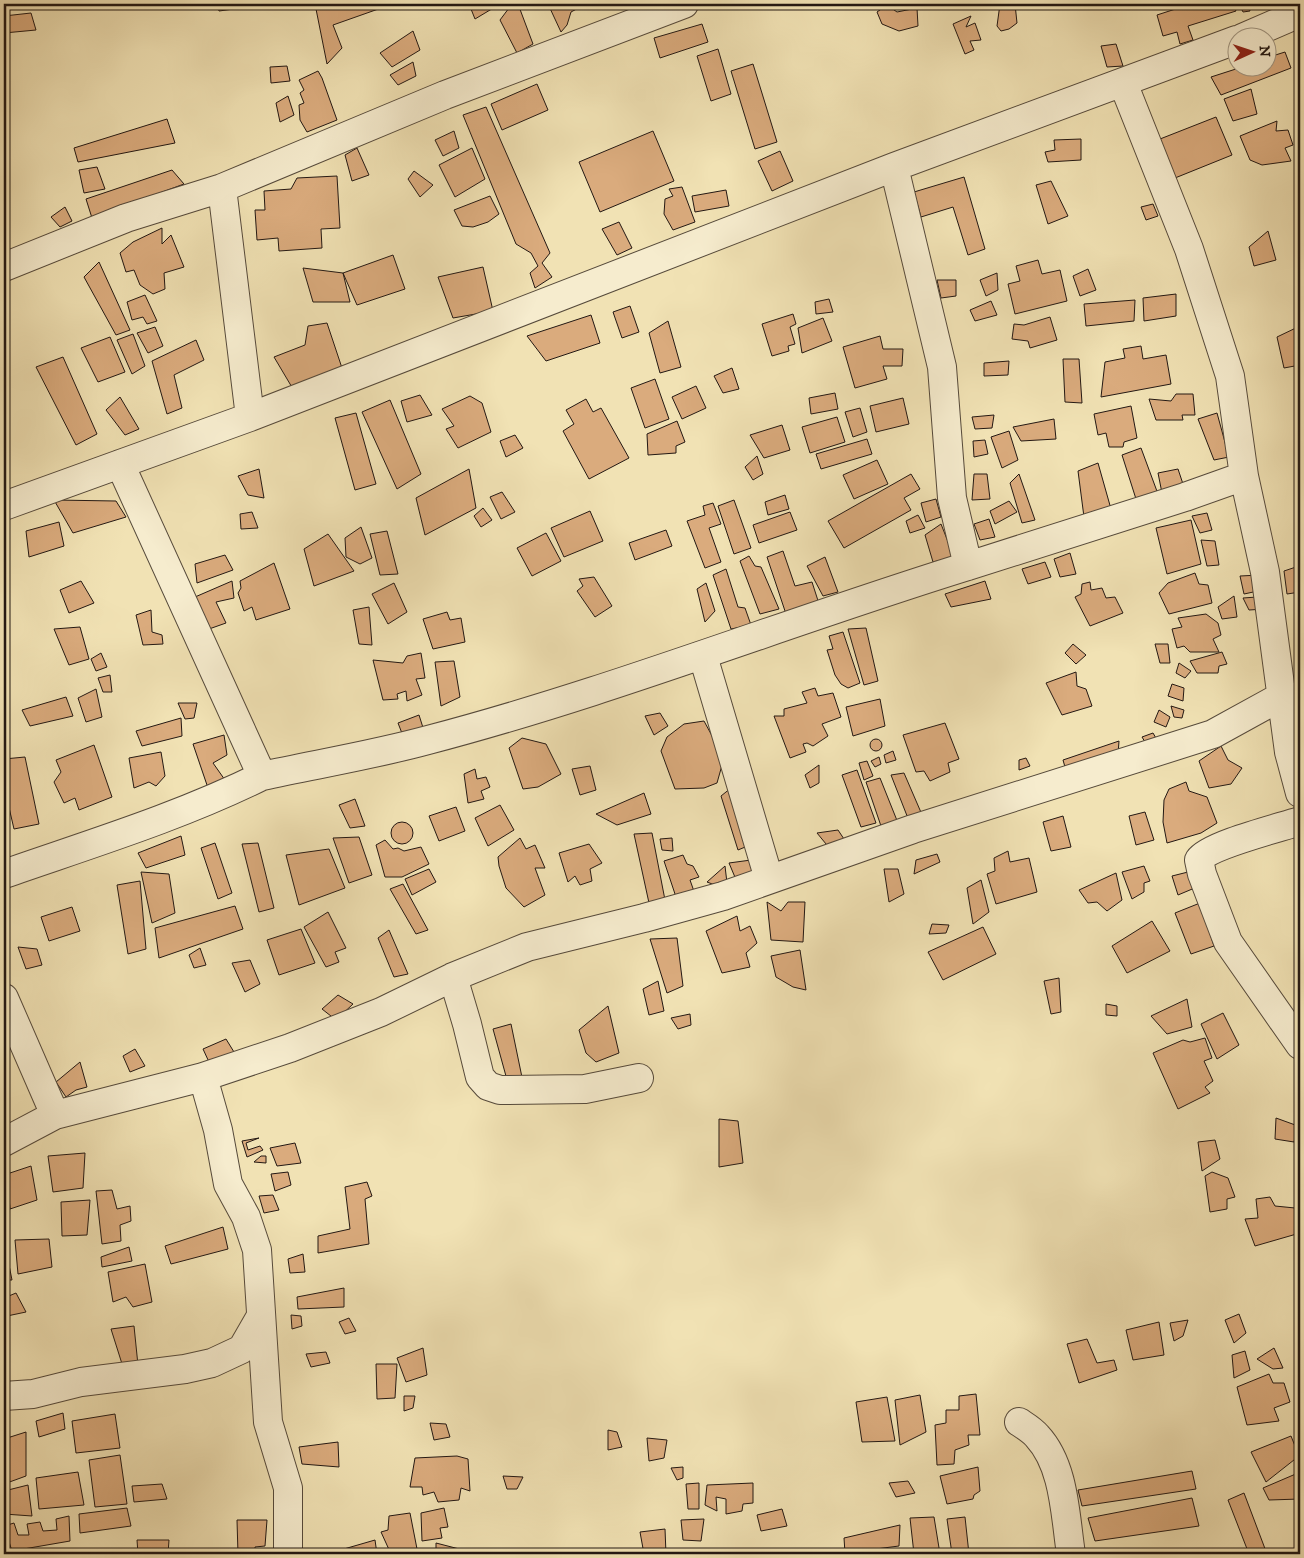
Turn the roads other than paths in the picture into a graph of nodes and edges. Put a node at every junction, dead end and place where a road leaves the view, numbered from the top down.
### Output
1 (684, 4) edge
2 (1300, 13) edge
3 (1265, 28) edge
4 (1226, 44) edge
5 (1123, 83) junction
6 (894, 167) junction
7 (222, 188) junction
8 (4, 267) edge
9 (250, 417) junction
10 (120, 464) junction
11 (1244, 476) junction
12 (4, 506) edge
13 (968, 566) junction
14 (703, 656) junction
15 (1282, 696) junction
16 (262, 776) junction
17 (1300, 792) edge
18 (1300, 821) edge
19 (4, 874) edge
20 (769, 879) junction
21 (453, 977) junction
22 (4, 998) edge
23 (1300, 1045) edge
24 (203, 1077) junction
25 (639, 1078) dead end
26 (55, 1115) junction
27 (4, 1142) edge
28 (262, 1316) junction
29 (4, 1396) edge
30 (1019, 1422) dead end
31 (288, 1542) edge
32 (274, 1554) edge
33 (1071, 1554) edge

1 - 7 street
2 - 3 street
4 - 5 street
5 - 6 street
5 - 11 street
6 - 9 street
6 - 13 street
7 - 8 street
7 - 9 street
9 - 10 street
10 - 12 street
10 - 16 street
11 - 13 street
11 - 15 street
13 - 14 street
14 - 16 street
14 - 20 street
15 - 17 street
15 - 20 street
16 - 19 street
18 - 23 street
20 - 21 street
21 - 24 street
21 - 25 street
22 - 26 street
24 - 26 street
24 - 28 street
26 - 27 street
28 - 29 street
28 - 31 street
30 - 33 street
31 - 32 street

